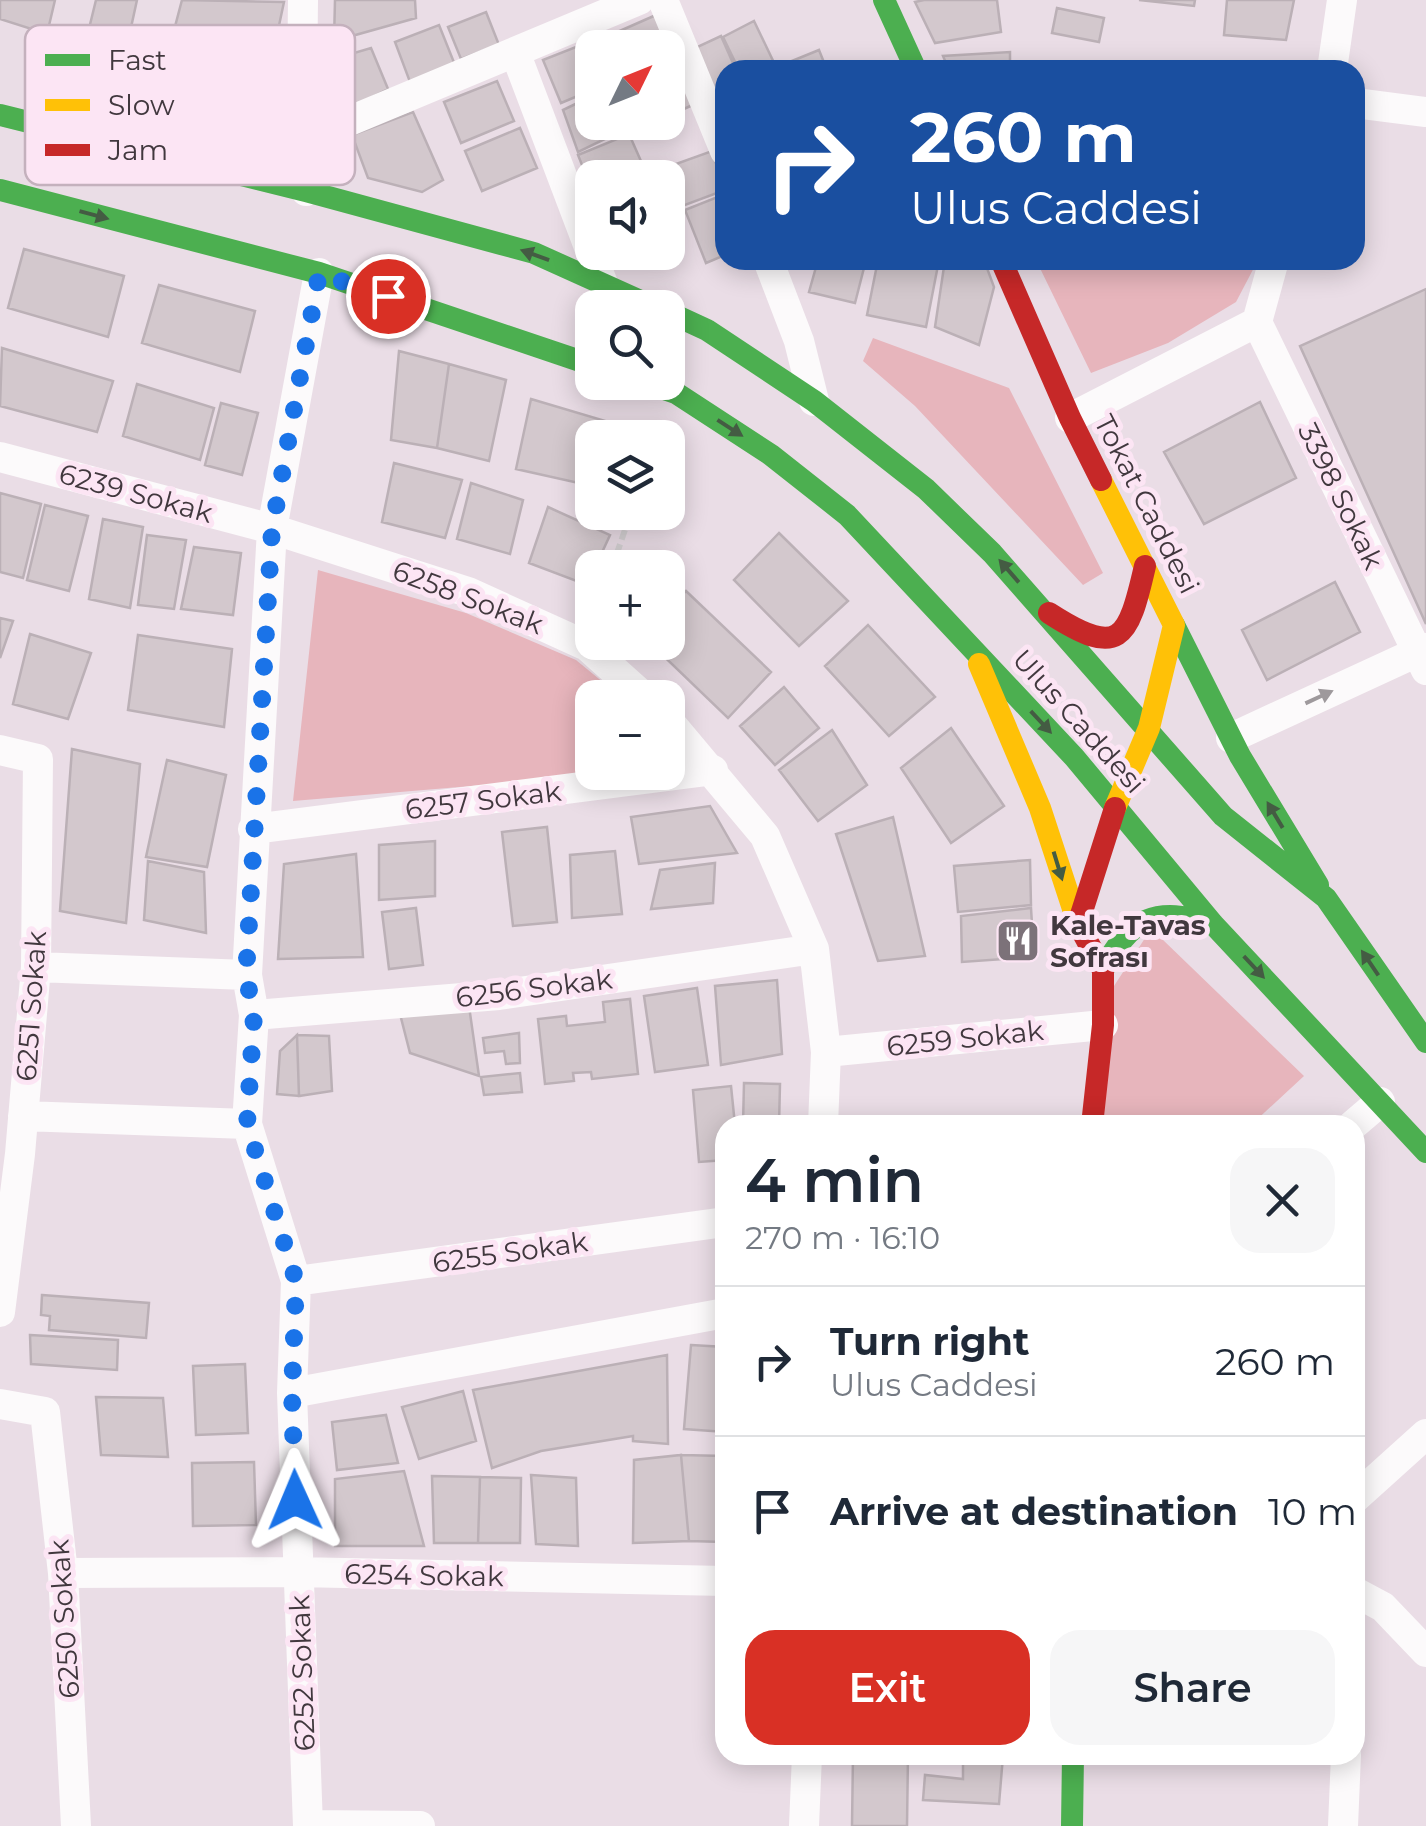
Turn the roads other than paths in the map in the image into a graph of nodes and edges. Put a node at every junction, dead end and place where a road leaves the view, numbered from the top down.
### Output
1 (303, 0) edge
2 (639, 0) edge
3 (664, 0) edge
4 (884, 0) edge
5 (1342, 0) edge
6 (303, 25) edge
7 (515, 52) junction
8 (911, 60) edge
9 (1333, 60) edge
10 (1365, 105) edge
11 (1426, 112) edge
12 (0, 115) edge
13 (355, 119) edge
14 (25, 121) edge
15 (715, 125) edge
16 (282, 185) edge
17 (306, 185) edge
18 (0, 190) edge
19 (306, 191) junction
20 (772, 270) edge
21 (1005, 270) edge
22 (1271, 270) edge
23 (319, 274) junction
24 (603, 284) junction
25 (616, 290) edge
26 (685, 320) edge
27 (1257, 322) junction
28 (575, 359) edge
29 (685, 399) edge
30 (814, 401) junction
31 (1070, 418) junction
32 (0, 457) edge
33 (272, 529) junction
34 (1145, 566) junction
35 (1040, 607) junction
36 (1174, 625) junction
37 (971, 645) junction
38 (1422, 657) edge
39 (626, 680) edge
40 (1149, 728) junction
41 (1231, 738) junction
42 (685, 739) edge
43 (0, 750) edge
44 (713, 770) junction
45 (1116, 806) junction
46 (252, 830) junction
47 (1326, 898) junction
48 (1078, 924) junction
49 (1213, 924) junction
50 (814, 948) junction
51 (36, 966) junction
52 (1103, 970) junction
53 (246, 975) junction
54 (254, 1015) junction
55 (1103, 1025) junction
56 (1426, 1042) edge
57 (826, 1052) junction
58 (1380, 1102) junction
59 (823, 1115) edge
60 (1093, 1115) edge
61 (1365, 1115) edge
62 (23, 1116) junction
63 (247, 1124) junction
64 (1426, 1152) edge
65 (715, 1223) edge
66 (296, 1281) junction
67 (0, 1312) edge
68 (715, 1315) edge
69 (292, 1393) junction
70 (0, 1404) edge
71 (1426, 1434) edge
72 (1365, 1489) edge
73 (297, 1572) junction
74 (63, 1574) junction
75 (715, 1581) edge
76 (1365, 1598) edge
77 (1426, 1652) edge
78 (807, 1765) edge
79 (1072, 1765) edge
80 (1346, 1765) edge
81 (308, 1825) edge
82 (76, 1826) edge
83 (420, 1826) edge
84 (804, 1826) edge
85 (1072, 1826) edge
86 (1343, 1826) edge

1 - 6 street
2 - 7 street
3 - 15 street
4 - 8 main road
5 - 9 street
7 - 13 street
7 - 24 street
10 - 11 street
12 - 14 main road
16 - 19 main road
17 - 19 street
18 -> 23 main road
24 -> 19 main road
20 - 30 street
21 - 31 main road, Tokat Caddesi
22 - 27 street
23 - 28 main road
23 - 33 street, 6252 Sokak
24 - 25 main road
26 - 30 main road, Ulus Caddesi
27 - 31 street
27 - 38 street, 3398 Sokak
29 -> 37 main road, Ulus Caddesi
35 -> 30 main road, Ulus Caddesi
31 - 34 main road, Tokat Caddesi
32 - 33 street, 6239 Sokak
33 - 39 street, 6258 Sokak
33 - 46 street, 6252 Sokak
34 - 35 main road
34 - 36 main road, Tokat Caddesi
35 - 40 main road, Ulus Caddesi
36 - 40 main road, Tokat Caddesi
36 - 41 main road
37 -> 45 main road, Ulus Caddesi
37 -> 48 main road
41 -> 38 street
40 - 45 main road, Tokat Caddesi
40 - 47 main road, Ulus Caddesi
47 -> 41 main road
42 - 44 street
43 - 51 street, 6251 Sokak
44 - 46 street, 6257 Sokak
44 - 50 street
45 - 48 main road, Tokat Caddesi
45 - 49 main road, Ulus Caddesi
46 - 53 street, 6252 Sokak
56 -> 47 main road, Ulus Caddesi
48 - 52 main road
49 - 52 main road
49 -> 58 main road, Ulus Caddesi
50 - 54 street, 6256 Sokak
50 - 57 street
51 - 53 street
51 - 62 street, 6251 Sokak
52 - 55 main road
53 - 54 street, 6252 Sokak
54 - 63 street, 6252 Sokak
55 - 57 street, 6259 Sokak
55 - 60 main road
57 - 59 street
58 - 61 street
58 - 64 main road, Ulus Caddesi
62 - 63 street
62 - 67 street, 6251 Sokak
63 - 66 street, 6252 Sokak
65 - 66 street, 6255 Sokak
66 - 69 street, 6252 Sokak
68 - 69 street
69 - 73 street, 6252 Sokak
70 - 74 street, 6250 Sokak
71 - 72 street
73 - 74 street, 6254 Sokak
73 - 75 street, 6254 Sokak
73 - 81 street, 6252 Sokak
74 - 82 street, 6250 Sokak
76 - 77 street
78 - 84 street
79 - 85 main road
80 - 86 street
81 - 83 street

